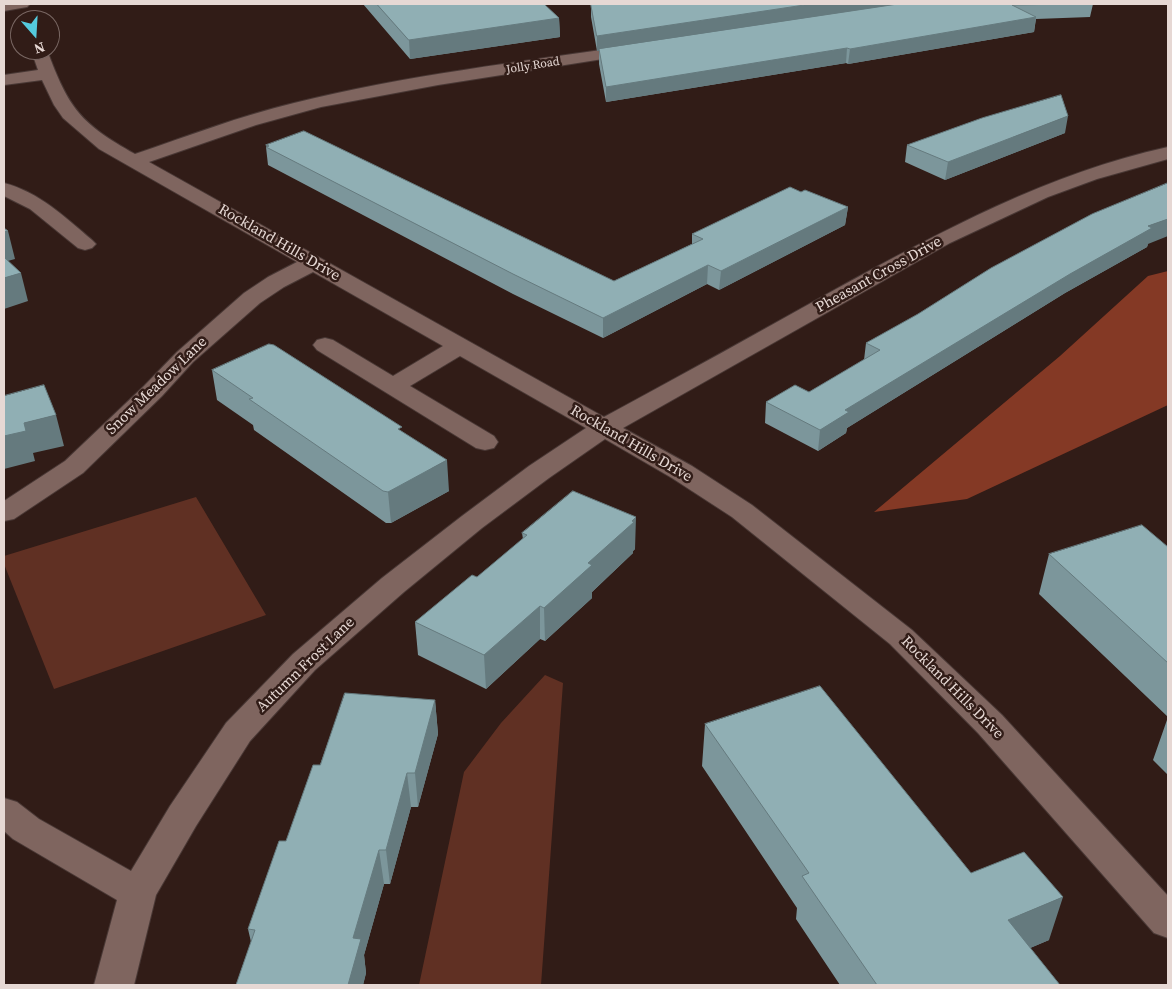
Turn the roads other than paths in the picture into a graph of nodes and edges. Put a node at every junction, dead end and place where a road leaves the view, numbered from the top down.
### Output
1 (22, 4) edge
2 (4, 6) edge
3 (656, 47) edge
4 (43, 62) edge
5 (4, 80) edge
6 (1168, 153) edge
7 (133, 161) junction
8 (4, 188) edge
9 (85, 244) dead end
10 (313, 263) junction
11 (325, 345) dead end
12 (460, 346) junction
13 (393, 386) junction
14 (604, 428) junction
15 (485, 442) dead end
16 (4, 513) edge
17 (4, 812) edge
18 (138, 893) junction
19 (1168, 922) edge
20 (114, 985) edge

1 - 2 street
3 - 7 street, Jolly Road
4 - 5 street
4 - 7 street, Rockland Hills Drive
6 - 14 street, Pheasant Cross Drive
7 - 10 street, Rockland Hills Drive
8 - 9 street
10 - 12 street, Rockland Hills Drive
10 - 16 street, Snow Meadow Lane
11 - 13 street
12 - 13 street
12 - 14 street, Rockland Hills Drive
13 - 15 street
14 - 18 street, Autumn Frost Lane
14 - 19 street, Rockland Hills Drive
17 - 18 street
18 - 20 street, Autumn Frost Lane

